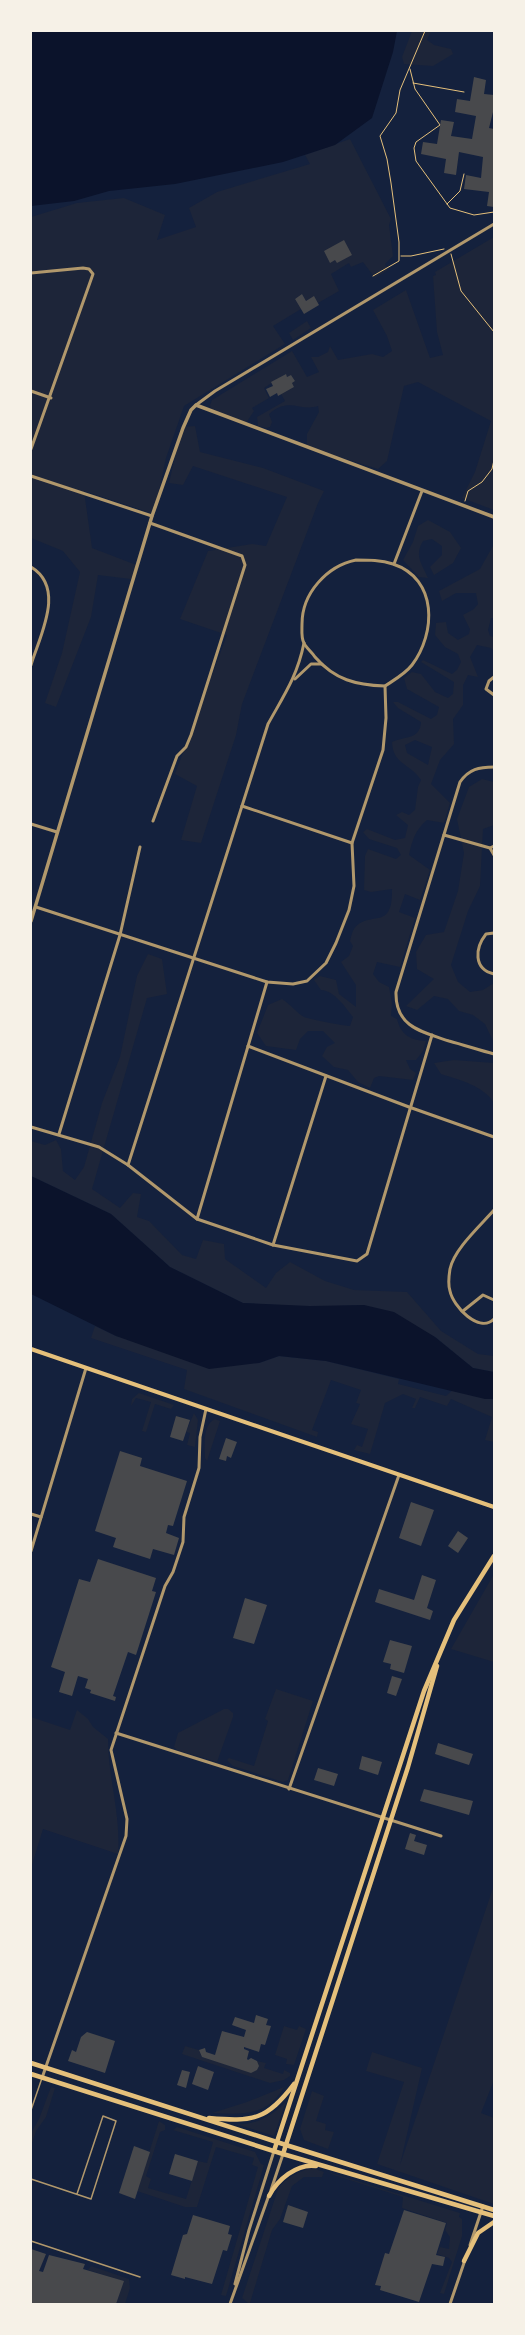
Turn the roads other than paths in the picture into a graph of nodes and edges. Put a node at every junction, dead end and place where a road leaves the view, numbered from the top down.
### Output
1 (494, 224) edge
2 (31, 273) edge
3 (31, 391) edge
4 (51, 398) junction
5 (196, 405) junction
6 (31, 449) edge
7 (31, 476) edge
8 (422, 491) junction
9 (152, 516) junction
10 (494, 517) edge
11 (150, 523) junction
12 (394, 564) junction
13 (31, 567) edge
14 (304, 643) junction
15 (322, 664) junction
16 (31, 665) edge
17 (494, 677) edge
18 (292, 682) junction
19 (385, 686) junction
20 (494, 696) edge
21 (494, 767) edge
22 (242, 806) junction
23 (153, 821) dead end
24 (31, 824) edge
25 (57, 832) junction
26 (444, 835) junction
27 (352, 843) junction
28 (494, 846) edge
29 (140, 847) dead end
30 (490, 848) junction
31 (494, 855) edge
32 (36, 907) junction
33 (31, 921) edge
34 (494, 933) edge
35 (120, 935) junction
36 (193, 958) junction
37 (494, 974) edge
38 (267, 982) junction
39 (432, 1035) junction
40 (248, 1046) junction
41 (494, 1054) edge
42 (326, 1076) junction
43 (409, 1107) junction
44 (31, 1128) edge
45 (59, 1134) junction
46 (494, 1137) edge
47 (128, 1165) junction
48 (494, 1210) edge
49 (197, 1219) junction
50 (273, 1245) junction
51 (494, 1300) edge
52 (463, 1311) junction
53 (494, 1319) edge
54 (31, 1349) edge
55 (86, 1368) junction
56 (206, 1409) junction
57 (399, 1475) junction
58 (494, 1507) edge
59 (31, 1514) edge
60 (41, 1517) junction
61 (31, 1552) edge
62 (494, 1556) edge
63 (440, 1651) junction
64 (116, 1733) junction
65 (289, 1790) junction
66 (383, 1819) junction
67 (390, 1821) junction
68 (441, 1836) dead end
69 (31, 2063) edge
70 (46, 2068) junction
71 (31, 2074) edge
72 (42, 2078) junction
73 (297, 2079) junction
74 (31, 2110) edge
75 (200, 2117) junction
76 (276, 2142) junction
77 (286, 2145) junction
78 (274, 2151) junction
79 (284, 2154) junction
80 (341, 2171) junction
81 (31, 2179) edge
82 (77, 2194) junction
83 (269, 2196) junction
84 (483, 2206) junction
85 (494, 2210) edge
86 (481, 2213) junction
87 (494, 2216) edge
88 (494, 2222) edge
89 (31, 2241) edge
90 (464, 2261) junction
91 (140, 2277) dead end
92 (232, 2298) junction
93 (230, 2304) edge
94 (450, 2304) edge

1 - 5 street
2 - 4 street
3 - 4 street
4 - 6 street
5 - 8 street
5 - 9 street
7 - 9 street
8 - 10 street
8 - 12 street
9 - 11 street
11 - 23 street
11 - 25 street
12 - 14 street
12 - 19 street
13 - 16 street
14 - 15 street
14 - 18 street
15 - 18 street
15 - 19 street
17 - 20 street
18 - 22 street
19 - 27 street
21 - 26 street
22 - 27 street
22 - 36 street
24 - 25 street
25 - 32 street
26 - 30 street
26 - 39 street
27 - 38 street
28 - 30 street
29 - 35 street
30 - 31 street
32 - 33 street
32 - 35 street
34 - 37 street
35 - 36 street
35 - 45 street
36 - 38 street
36 - 47 street
38 - 40 street
39 - 41 street
39 - 43 street
40 - 42 street
40 - 49 street
42 - 43 street
42 - 50 street
43 - 46 street
43 - 50 street
44 - 45 street
45 - 47 street
47 - 49 street
48 - 52 street
49 - 50 street
51 - 52 street
52 - 53 street
54 - 55 main road
55 - 56 main road
55 - 60 street
56 - 57 main road
56 - 64 street
57 - 58 main road
57 - 65 street
59 - 60 street
60 - 61 street
62 - 63 main road
63 - 66 main road
63 - 67 main road
64 - 65 street
64 - 70 street
65 - 66 street
66 - 67 street
66 - 73 main road
67 - 68 street
67 - 77 main road
69 - 70 main road
70 - 72 street
70 - 75 main road
71 - 72 main road
72 - 74 lane
72 - 78 main road
73 - 75 main road
73 - 76 main road
75 - 76 main road
76 - 77 main road
76 - 78 main road
77 - 79 main road
77 - 84 main road
78 - 79 main road
78 - 92 street
79 - 80 main road
79 - 83 street
80 - 83 main road
80 - 86 main road
81 - 82 lane
82 - 82 lane
83 - 92 street
84 - 85 main road
84 - 86 street
86 - 87 main road
86 - 90 street
88 - 90 main road
89 - 91 lane
90 - 94 street
92 - 93 street

